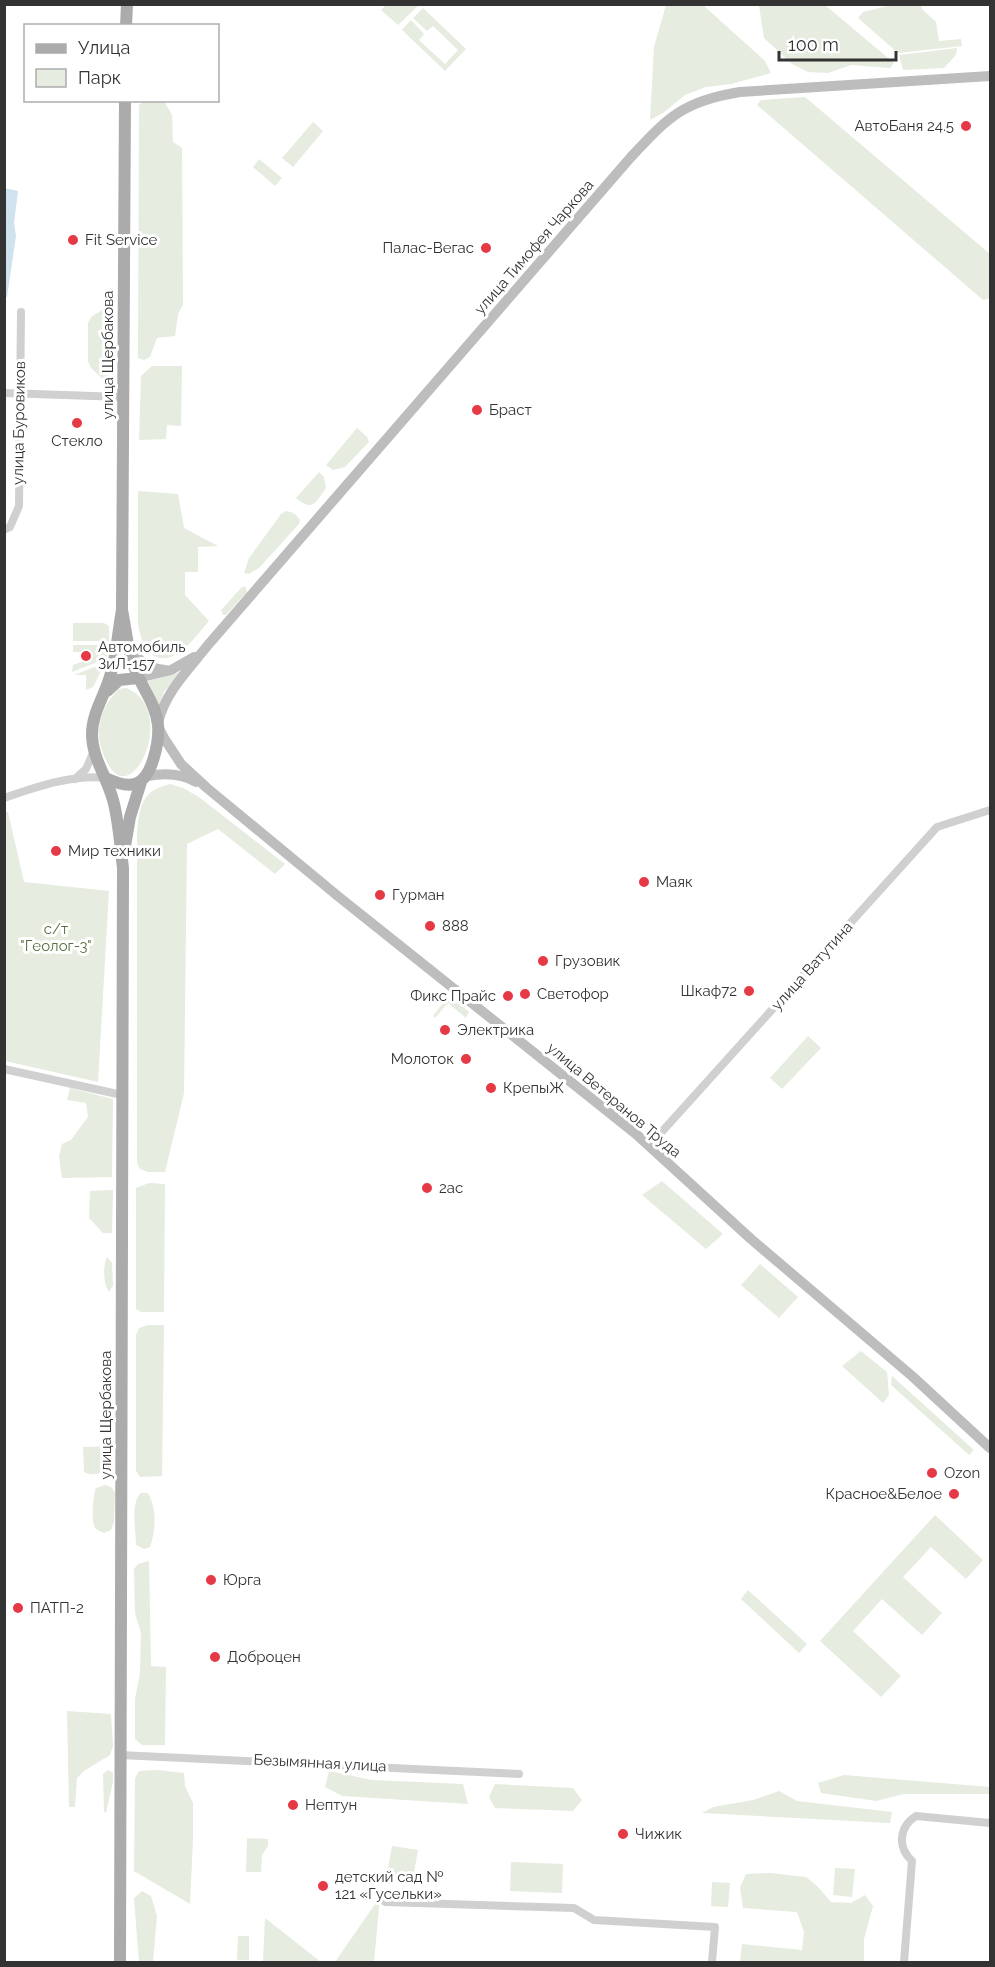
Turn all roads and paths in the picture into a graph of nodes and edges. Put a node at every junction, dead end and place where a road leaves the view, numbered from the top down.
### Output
1 (127, 4) edge
2 (126, 24) edge
3 (990, 76) edge
4 (125, 102) edge
5 (21, 312) dead end
6 (4, 393) edge
7 (20, 393) junction
8 (123, 398) junction
9 (4, 530) edge
10 (122, 610) junction
11 (208, 645) junction
12 (129, 648) junction
13 (171, 670) junction
14 (138, 678) junction
15 (104, 694) junction
16 (158, 725) junction
17 (94, 750) junction
18 (106, 778) junction
19 (144, 779) junction
20 (73, 780) junction
21 (207, 788) junction
22 (4, 798) edge
23 (990, 810) edge
24 (123, 868) junction
25 (4, 1069) edge
26 (122, 1095) junction
27 (649, 1146) junction
28 (990, 1448) edge
29 (120, 1755) junction
30 (519, 1774) dead end
31 (990, 1823) edge
32 (385, 1902) dead end
33 (120, 1962) edge
34 (712, 1962) edge
35 (904, 1962) edge

1 - 2 main road
3 - 11 main road, улица Тимофея Чаркова
4 - 8 main road, улица Щербакова
5 - 7 street, улица Буровиков
6 - 7 street
7 - 8 street
7 - 9 street, улица Буровиков
8 - 10 main road, улица Щербакова
10 - 12 main road
10 - 15 main road
11 - 13 main road
11 - 16 main road
12 - 13 main road
12 - 14 main road
13 - 14 main road
14 - 15 main road
14 - 16 main road
15 - 17 main road
16 - 19 main road
16 - 21 main road
17 - 18 main road
17 - 20 street
18 - 19 main road
18 - 20 street
18 - 24 main road
19 - 21 main road
19 - 24 main road
20 - 22 street
21 - 27 main road, улица Ветеранов Труда
23 - 27 street, улица Ватутина
24 - 26 main road, улица Щербакова
25 - 26 street
26 - 29 main road, улица Щербакова
27 - 28 main road, улица Ветеранов Труда
29 - 30 street, Безымянная улица
29 - 33 main road, улица Щербакова
31 - 35 street
32 - 34 street

